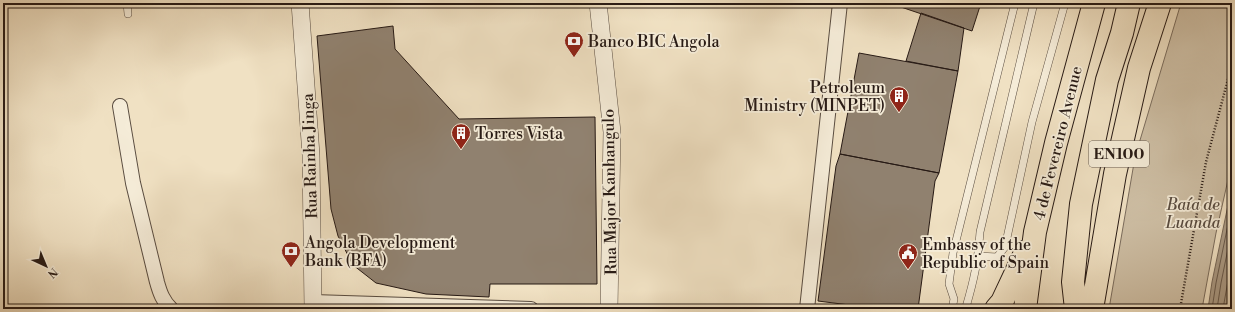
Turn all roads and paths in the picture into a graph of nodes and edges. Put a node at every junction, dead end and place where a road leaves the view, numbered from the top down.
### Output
1 (128, 3) edge
2 (300, 3) edge
3 (598, 3) edge
4 (840, 3) edge
5 (1016, 3) edge
6 (1034, 3) edge
7 (1065, 3) edge
8 (1094, 3) edge
9 (1129, 3) edge
10 (1160, 3) edge
11 (128, 14) dead end
12 (1232, 64) edge
13 (120, 106) dead end
14 (1035, 232) junction
15 (978, 256) junction
16 (313, 305) edge
17 (963, 308) edge
18 (171, 309) edge
19 (531, 309) edge
20 (609, 309) edge
21 (807, 309) edge
22 (952, 309) edge
23 (978, 309) edge
24 (996, 309) edge
25 (1024, 309) edge
26 (1076, 309) edge
27 (1092, 309) edge
28 (1180, 309) edge

1 - 11 lane
2 - 16 street, Rua Rainha Jinga
3 - 20 street, Rua Major Kanhangulo
4 - 21 street
5 - 22 lane
6 - 15 lane
7 - 15 lane
8 - 14 main road, 4 de Fevereiro Avenue
9 - 26 main road, EN100
10 - 27 main road, EN100
12 - 28 path
13 - 18 street
14 - 24 main road
14 - 25 main road, 4 de Fevereiro Avenue
15 - 17 lane
16 - 19 street
17 - 23 lane

